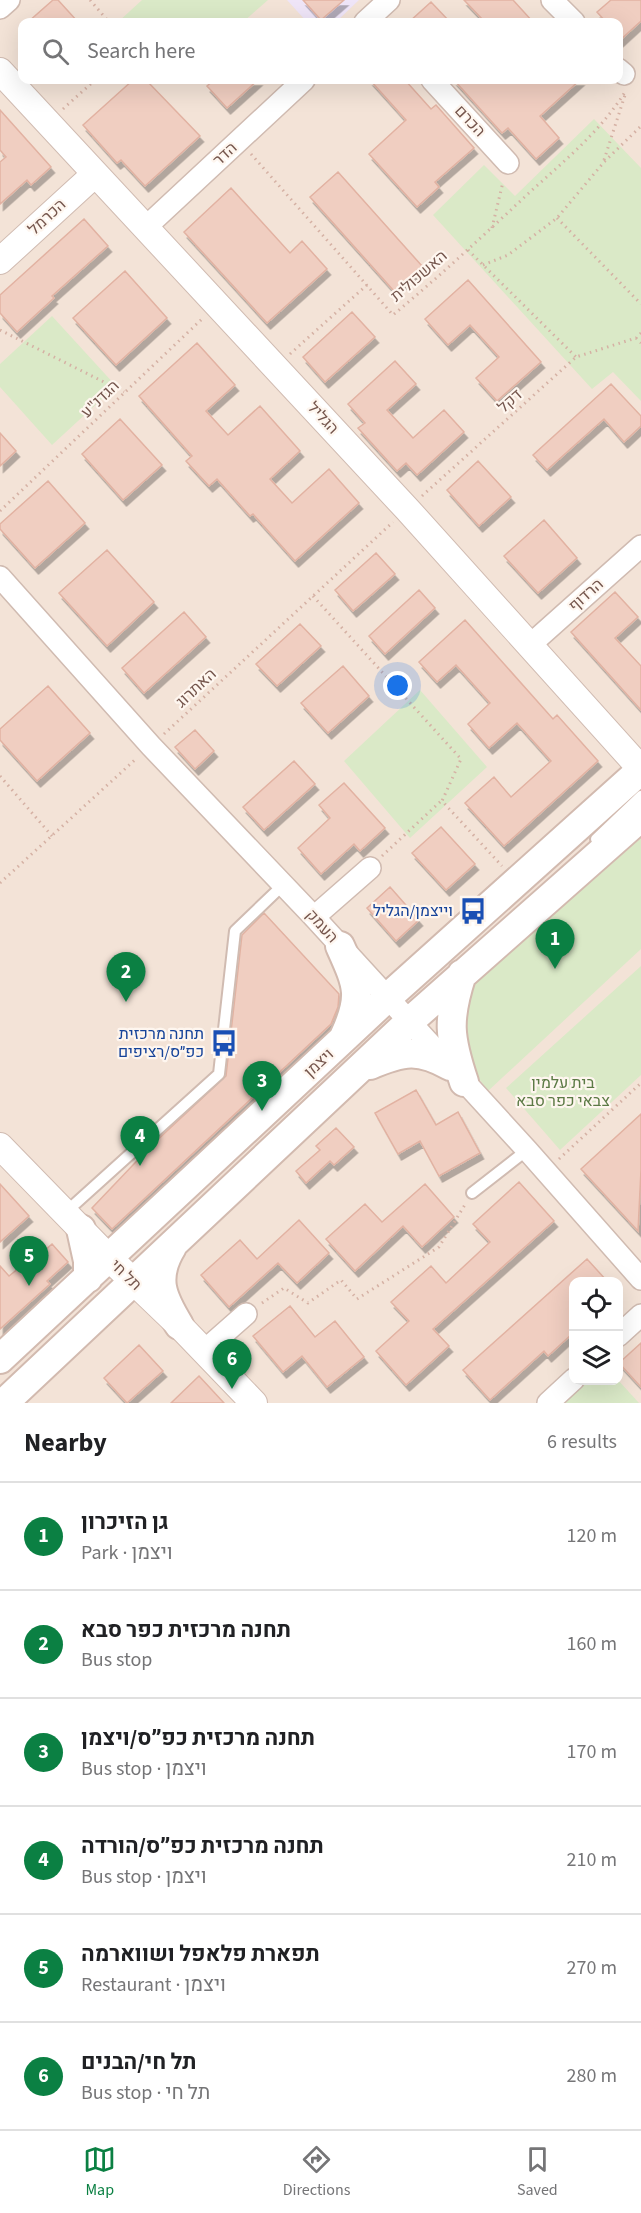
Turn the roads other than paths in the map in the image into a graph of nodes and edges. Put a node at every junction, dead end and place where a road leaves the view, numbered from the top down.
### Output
1 (9, 0) edge
2 (389, 0) edge
3 (552, 0) edge
4 (0, 8) edge
5 (374, 18) edge
6 (570, 18) edge
7 (0, 71) edge
8 (300, 84) edge
9 (436, 84) edge
10 (508, 163) road end
11 (95, 174) junction
12 (145, 228) junction
13 (0, 261) edge
14 (641, 546) edge
15 (0, 578) edge
16 (530, 645) junction
17 (641, 770) edge
18 (641, 796) edge
19 (641, 817) edge
20 (588, 846) dead end
21 (580, 855) dead end
22 (370, 868) road end
23 (283, 885) junction
24 (534, 912) junction
25 (314, 917) junction
26 (340, 946) junction
27 (462, 974) junction
28 (387, 998) junction
29 (409, 1022) junction
30 (341, 1042) junction
31 (362, 1068) junction
32 (457, 1074) junction
33 (0, 1146) edge
34 (527, 1150) junction
35 (472, 1193) road end
36 (73, 1220) junction
37 (176, 1241) junction
38 (109, 1258) junction
39 (88, 1278) junction
40 (641, 1279) edge
41 (133, 1282) junction
42 (246, 1314) road end
43 (641, 1315) edge
44 (179, 1325) junction
45 (623, 1331) edge
46 (204, 1351) junction
47 (0, 1359) edge
48 (569, 1383) edge
49 (4, 1403) edge
50 (254, 1403) edge
51 (548, 1403) edge

1 - 4 street
2 - 5 street
3 - 6 street
7 - 11 street, הגליל
8 - 12 street, הדר
9 - 10 street, הכרם
11 - 12 street, הגליל
11 - 13 street, הכרמל
12 - 16 street, הגליל
14 - 16 street, הרדוף
15 - 23 street, העמק
16 - 17 street, הגליל
17 - 28 main road, ויצמן
18 - 20 lane
19 - 24 main road, ויצמן
21 - 24 lane
22 - 25 street
23 - 25 street, העמק
23 - 36 lane
24 - 27 main road, ויצמן
25 - 26 street, העמק
26 - 28 street, העמק
26 - 30 main road
27 - 29 main road, ויצמן
27 - 32 main road
28 - 29 street, העמק
28 - 30 main road, ויצמן
29 - 31 main road, ויצמן
29 - 32 street, העמק
30 - 38 main road, ויצמן
31 - 32 main road
31 - 37 main road, ויצמן
32 - 34 street, העמק
33 - 36 street, תל חי
34 - 35 lane
34 - 40 street, העמק
36 - 38 street, תל חי
36 - 39 main road
37 - 41 main road, ויצמן
37 - 44 main road
38 - 39 main road, ויצמן
38 - 41 street, תל חי
39 - 47 main road, ויצמן
41 - 44 street, תל חי
41 - 49 main road, ויצמן
42 - 46 street
43 - 45 street
44 - 46 street, תל חי
46 - 50 street, תל חי
48 - 51 street

